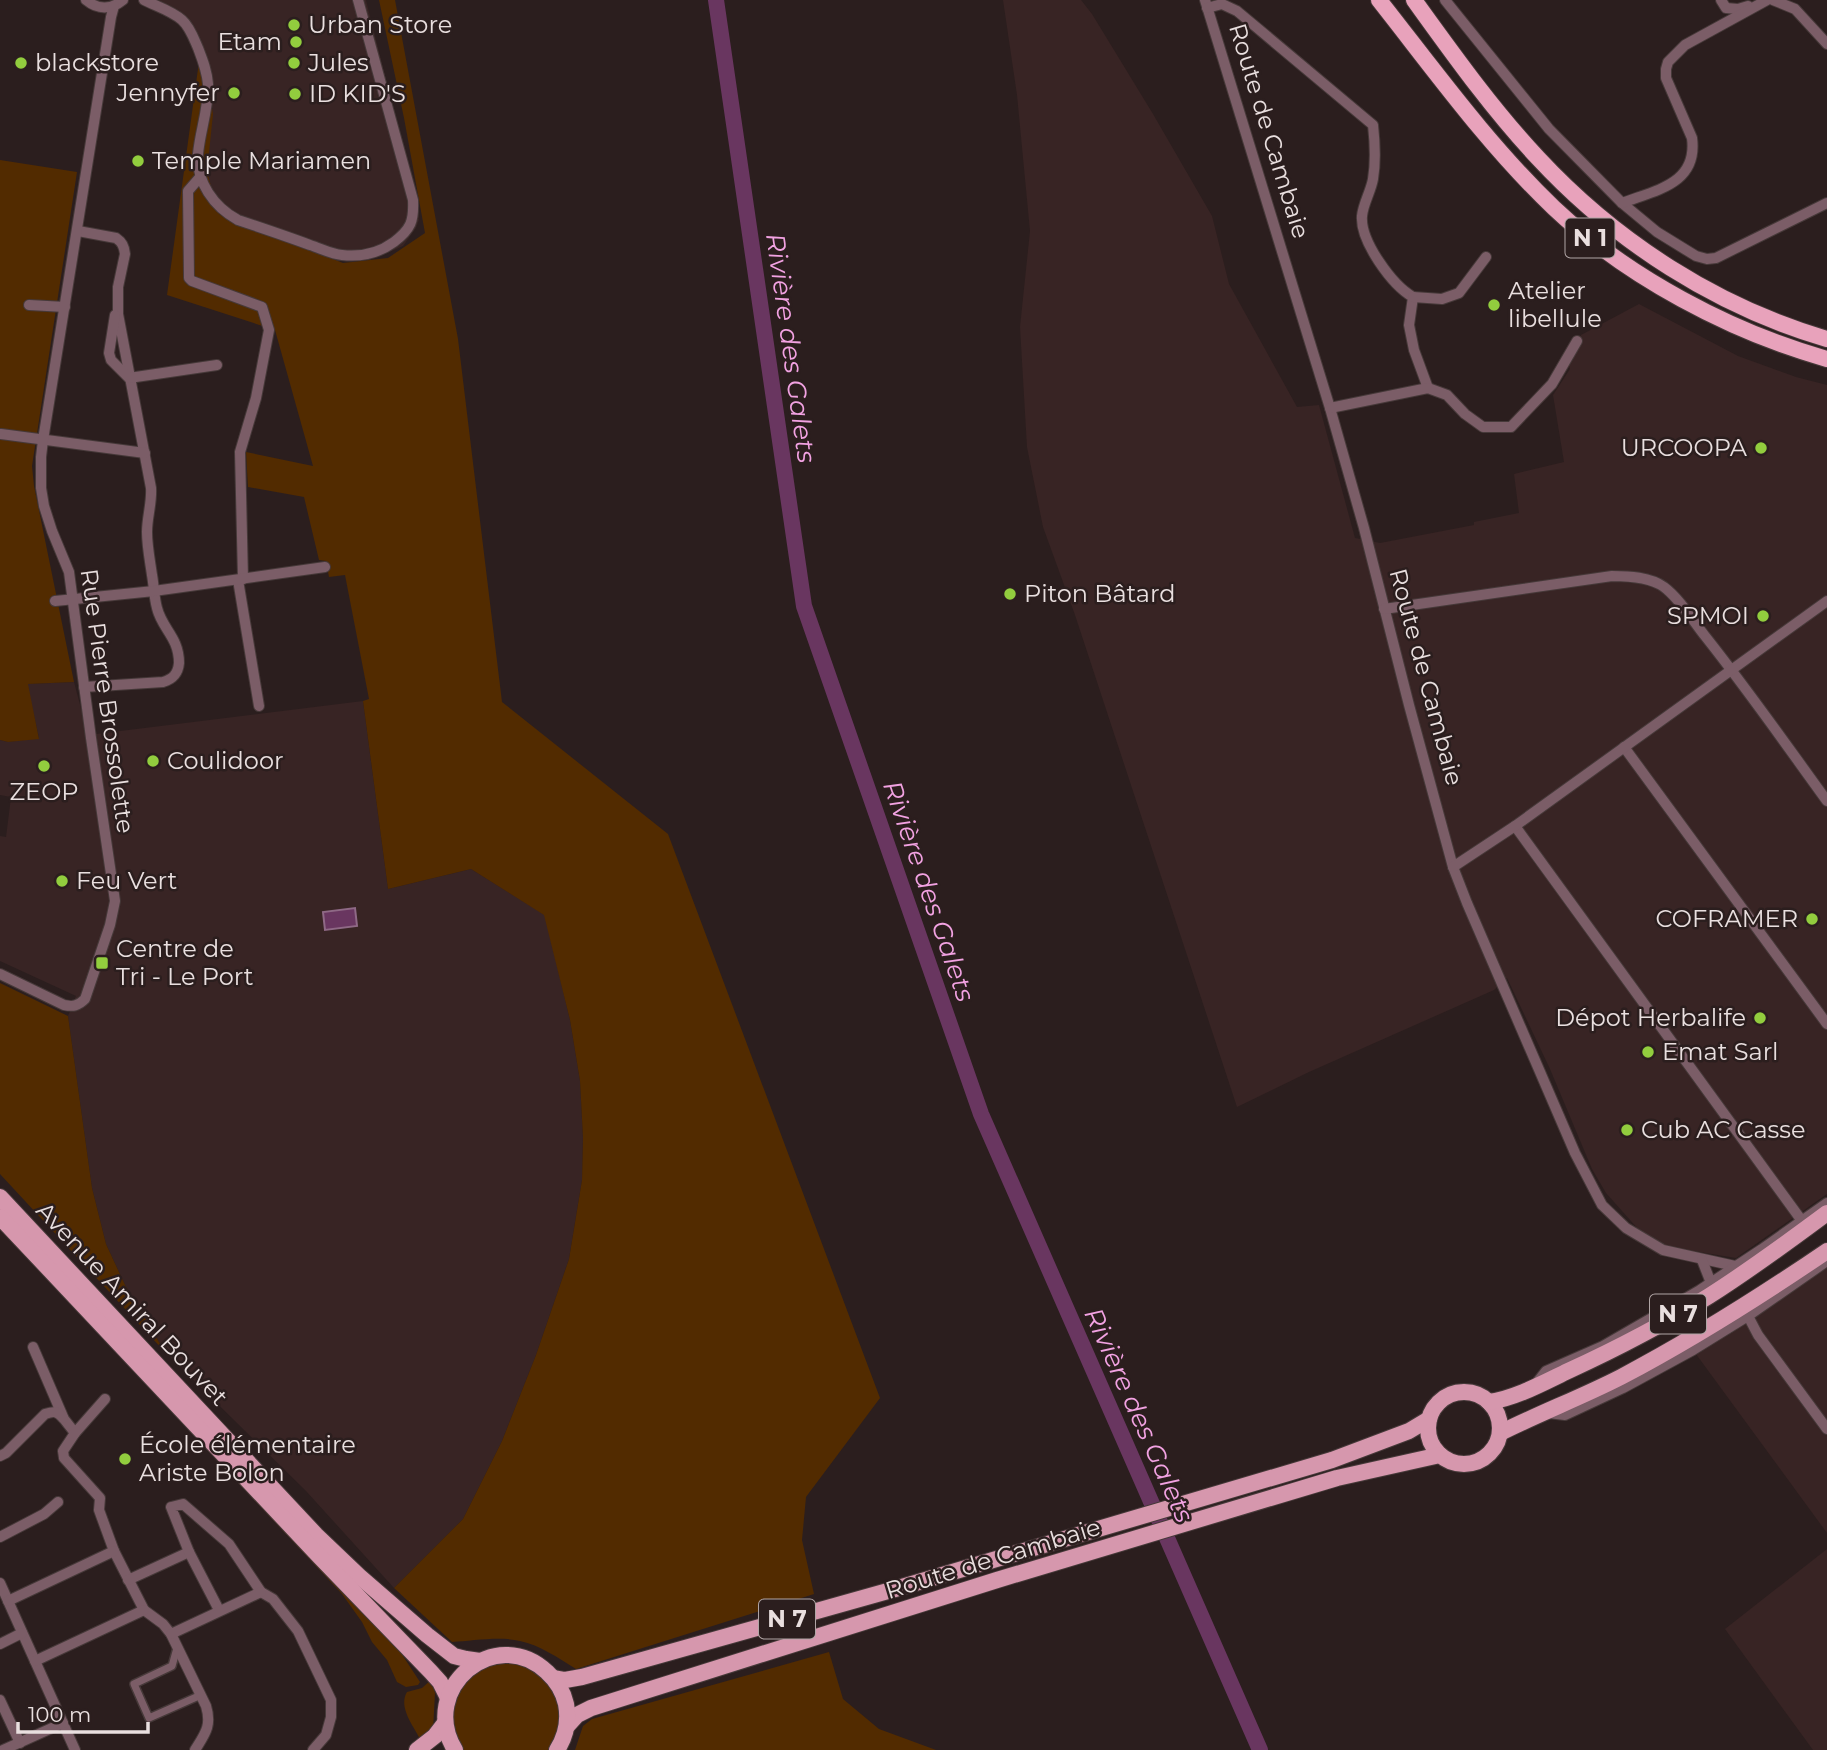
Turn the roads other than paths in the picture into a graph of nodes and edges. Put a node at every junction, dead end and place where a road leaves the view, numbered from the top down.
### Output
1 (86, 0) edge
2 (144, 0) edge
3 (358, 0) edge
4 (1379, 0) edge
5 (1414, 0) edge
6 (1445, 0) edge
7 (1721, 0) edge
8 (1766, 0) edge
9 (1773, 0) edge
10 (119, 3) edge
11 (1206, 4) edge
12 (98, 8) junction
13 (108, 36) junction
14 (1827, 44) edge
15 (201, 176) junction
16 (1622, 203) junction
17 (1827, 203) edge
18 (78, 231) junction
19 (1486, 257) dead end
20 (1413, 297) junction
21 (117, 301) junction
22 (29, 305) dead end
23 (65, 307) junction
24 (1827, 339) edge
25 (1577, 341) dead end
26 (1827, 359) edge
27 (217, 365) dead end
28 (129, 378) junction
29 (1427, 388) junction
30 (1330, 408) junction
31 (1, 434) edge
32 (43, 440) junction
33 (145, 453) junction
34 (326, 568) dead end
35 (241, 580) junction
36 (154, 591) junction
37 (73, 599) junction
38 (55, 601) dead end
39 (1827, 601) edge
40 (1384, 609) junction
41 (1732, 670) junction
42 (84, 687) junction
43 (259, 706) dead end
44 (1624, 747) junction
45 (1827, 801) edge
46 (1515, 826) junction
47 (1454, 867) junction
48 (0, 974) edge
49 (1827, 1024) edge
50 (0, 1196) edge
51 (1827, 1203) edge
52 (1827, 1213) edge
53 (0, 1217) edge
54 (1802, 1221) junction
55 (1827, 1251) edge
56 (1702, 1260) junction
57 (1827, 1261) edge
58 (1735, 1266) junction
59 (1711, 1283) junction
60 (1748, 1316) junction
61 (33, 1347) dead end
62 (1534, 1386) junction
63 (105, 1399) dead end
64 (1489, 1402) junction
65 (1544, 1413) junction
66 (64, 1419) junction
67 (1429, 1419) junction
68 (1827, 1429) edge
69 (75, 1433) junction
70 (1500, 1433) junction
71 (1440, 1455) junction
72 (0, 1456) edge
73 (58, 1502) dead end
74 (0, 1537) edge
75 (114, 1551) junction
76 (189, 1552) junction
77 (128, 1580) junction
78 (0, 1583) edge
79 (261, 1592) junction
80 (8, 1601) junction
81 (144, 1610) junction
82 (219, 1610) junction
83 (22, 1633) junction
84 (171, 1634) junction
85 (0, 1644) edge
86 (177, 1647) junction
87 (35, 1661) junction
88 (480, 1661) junction
89 (554, 1678) junction
90 (201, 1695) junction
91 (448, 1698) junction
92 (0, 1700) edge
93 (63, 1723) junction
94 (445, 1723) junction
95 (567, 1726) junction
96 (20, 1743) junction
97 (4, 1750) edge
98 (75, 1750) edge
99 (195, 1750) edge
100 (313, 1750) edge
101 (417, 1750) edge
102 (455, 1750) edge
103 (557, 1750) edge

1 - 12 street
2 - 15 street
3 - 15 street
4 - 26 highway, N 1
5 - 24 highway, N 1
6 - 16 street
7 - 8 street
8 - 16 street
9 - 14 street
10 - 12 street
10 - 13 street, Rue Pierre Brossolette
11 - 20 street
11 - 30 street, Route de Cambaie
12 - 13 street
13 - 18 street, Rue Pierre Brossolette
15 - 35 street
16 - 17 street
18 - 21 street
18 - 23 street, Rue Pierre Brossolette
19 - 20 street
20 - 29 street
21 - 28 street
21 - 28 street
22 - 23 street
23 - 32 street, Rue Pierre Brossolette
25 - 29 street
27 - 28 street
28 - 33 street
29 - 30 street
30 - 40 street, Route de Cambaie
31 - 32 street
32 - 33 street
32 - 37 street, Rue Pierre Brossolette
33 - 36 street
34 - 35 street
35 - 36 street
35 - 43 street
36 - 37 street
36 - 42 street
37 - 38 street
37 - 42 street, Rue Pierre Brossolette
39 - 41 street
40 - 41 street
40 - 47 street, Route de Cambaie
41 - 44 street
41 - 45 street
42 - 48 street, Rue Pierre Brossolette
44 - 46 street
44 - 49 street
46 - 47 street
46 - 54 street
47 - 56 street, Route de Cambaie
50 - 88 main road, Avenue Amiral Bouvet
51 - 54 street
52 - 62 main road, N 7
53 - 91 main road, Avenue Amiral Bouvet
54 - 58 street
55 - 65 main road, N 7
56 - 58 street, Route de Cambaie
56 - 59 street
57 - 60 street
58 - 59 street
59 - 62 street
60 - 65 street
60 - 68 street
61 - 66 street
62 - 64 main road, N 7
63 - 69 street
64 - 67 main road, Route de Cambaie
64 - 70 main road
65 - 70 main road, N 7
66 - 69 street
66 - 72 street
67 - 71 main road
67 - 89 main road, Route de Cambaie / N 7
69 - 75 street
70 - 71 main road, Route de Cambaie
71 - 95 main road, Route de Cambaie / N 7
73 - 74 street
75 - 77 street
75 - 80 street
76 - 77 street
76 - 79 street
76 - 82 street
77 - 81 street
78 - 80 street
79 - 82 street
79 - 100 street
80 - 83 street
81 - 84 street
81 - 87 street
82 - 84 street
83 - 85 street
83 - 87 street
84 - 86 street
86 - 90 street
86 - 90 street
87 - 93 street
88 - 89 main road
88 - 91 main road
89 - 95 main road
90 - 99 street
91 - 94 main road
92 - 96 street
93 - 96 street
93 - 98 street
94 - 101 main road
94 - 102 main road
95 - 103 main road
96 - 97 street

